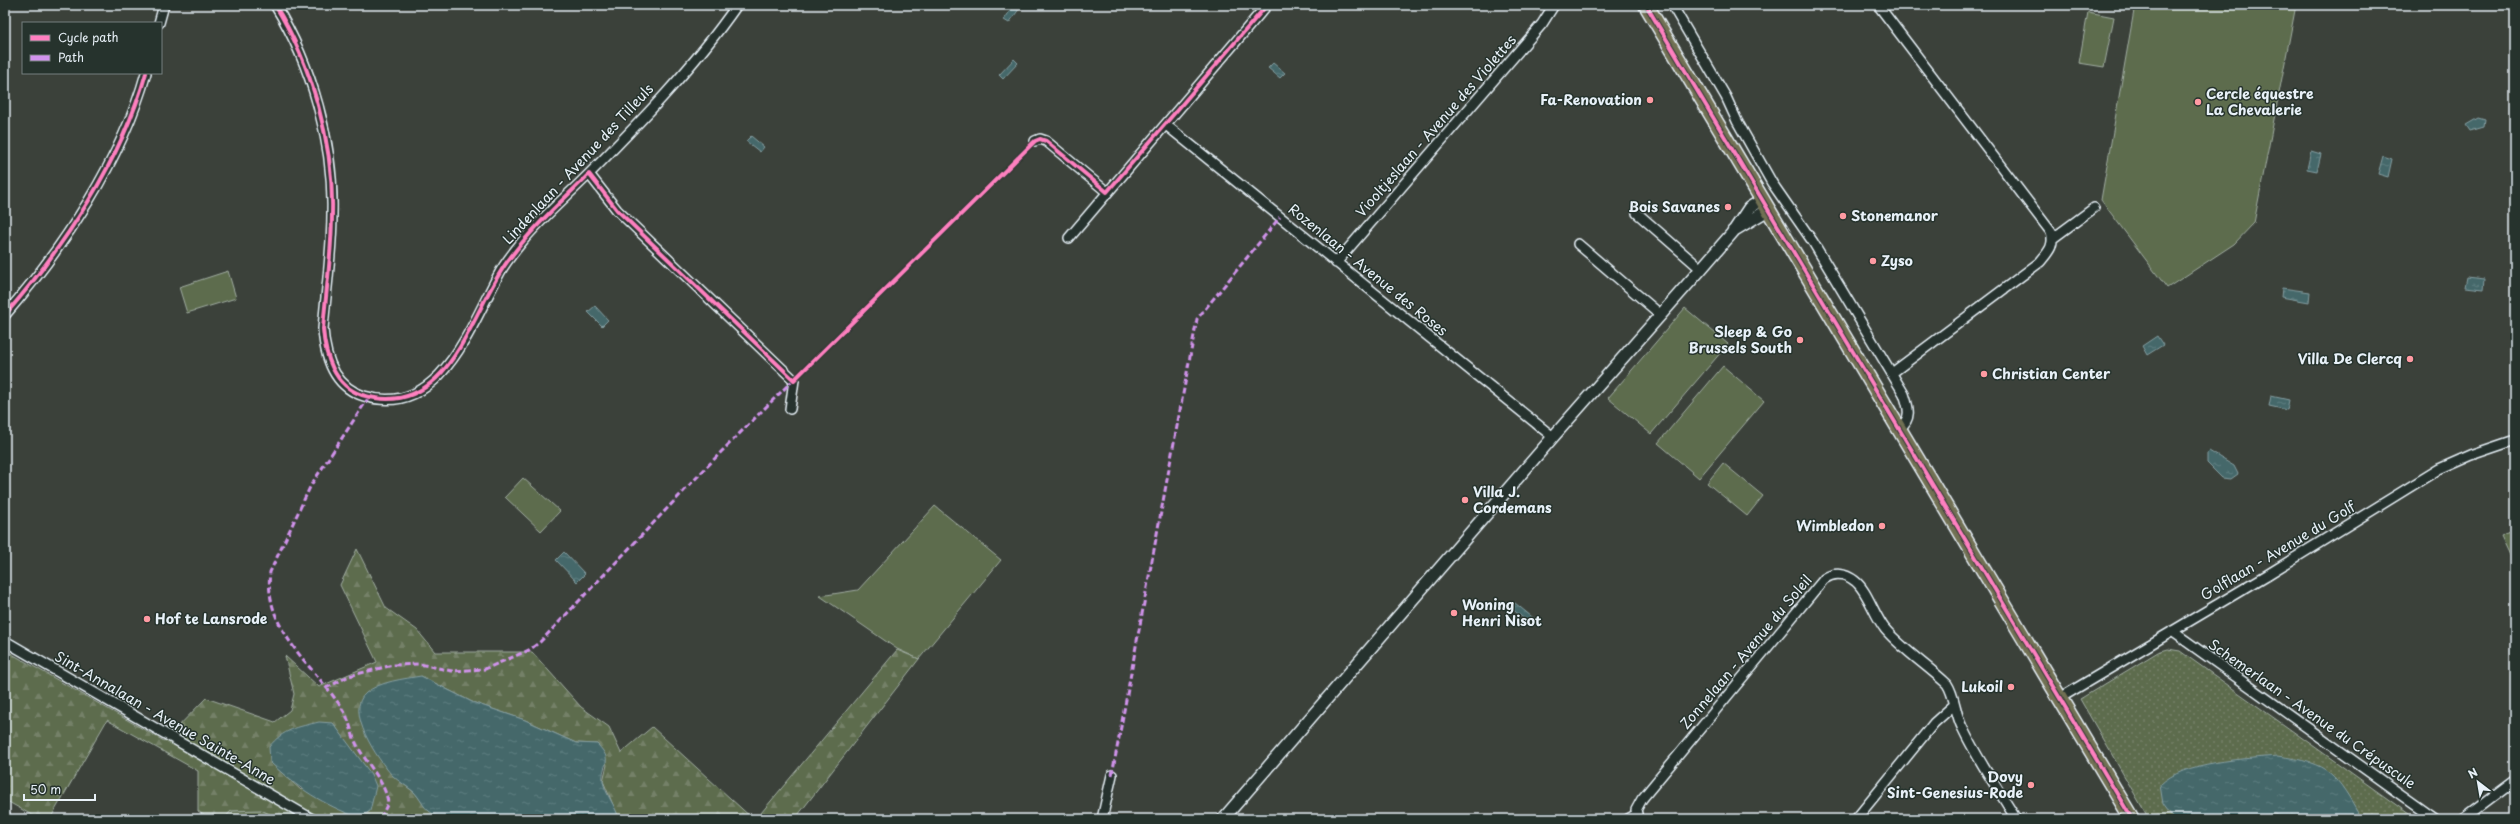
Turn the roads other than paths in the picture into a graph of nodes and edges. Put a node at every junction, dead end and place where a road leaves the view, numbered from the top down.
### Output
1 (164, 5) edge
2 (275, 5) edge
3 (737, 5) edge
4 (1267, 5) edge
5 (1554, 5) edge
6 (1646, 5) edge
7 (1672, 5) edge
8 (1878, 5) edge
9 (159, 22) edge
10 (146, 74) edge
11 (1166, 125) junction
12 (1035, 141) dead end
13 (589, 174) junction
14 (1107, 192) junction
15 (1765, 205) junction
16 (2094, 208) dead end
17 (1637, 213) dead end
18 (1069, 238) dead end
19 (2052, 239) junction
20 (1578, 244) dead end
21 (1336, 263) junction
22 (1701, 269) junction
23 (5, 315) edge
24 (1661, 315) junction
25 (1892, 373) junction
26 (790, 408) dead end
27 (1899, 429) junction
28 (1553, 436) junction
29 (2515, 440) edge
30 (2172, 631) junction
31 (5, 641) edge
32 (2060, 698) junction
33 (1954, 706) junction
34 (1112, 775) dead end
35 (2515, 780) edge
36 (1638, 817) edge
37 (312, 819) edge
38 (1102, 819) edge
39 (1223, 819) edge
40 (1628, 819) edge
41 (1856, 819) edge
42 (2016, 819) edge
43 (2132, 819) edge
44 (2435, 819) edge
45 (2463, 819) edge

1 - 9 street
2 - 13 street, Lindenlaan - Avenue des Tilleuls
3 - 13 street, Lindenlaan - Avenue des Tilleuls
4 - 11 street
5 - 21 street, Viooltjeslaan - Avenue des Violettes
6 - 15 main road
7 - 25 street
8 - 19 street
10 - 23 street
11 - 14 street
11 - 21 street, Rozenlaan - Avenue des Roses
12 - 14 street
13 - 26 street
14 - 18 street
15 - 22 street
15 - 27 main road
16 - 19 street
17 - 22 street
19 - 25 street
20 - 24 street
21 - 28 street, Rozenlaan - Avenue des Roses
22 - 24 street
24 - 28 street
25 - 27 street
27 - 32 main road
28 - 39 street
29 - 30 street, Golflaan - Avenue du Golf
30 - 32 street, Golflaan - Avenue du Golf
30 - 44 street, Schemerlaan - Avenue du Crépuscule
31 - 37 street, Sint-Annalaan - Avenue Sainte-Anne
32 - 43 main road
33 - 36 street, Zonnelaan - Avenue du Soleil
33 - 41 street
33 - 42 street
34 - 38 street
35 - 45 street
36 - 40 street, Zonnelaan - Avenue du Soleil

